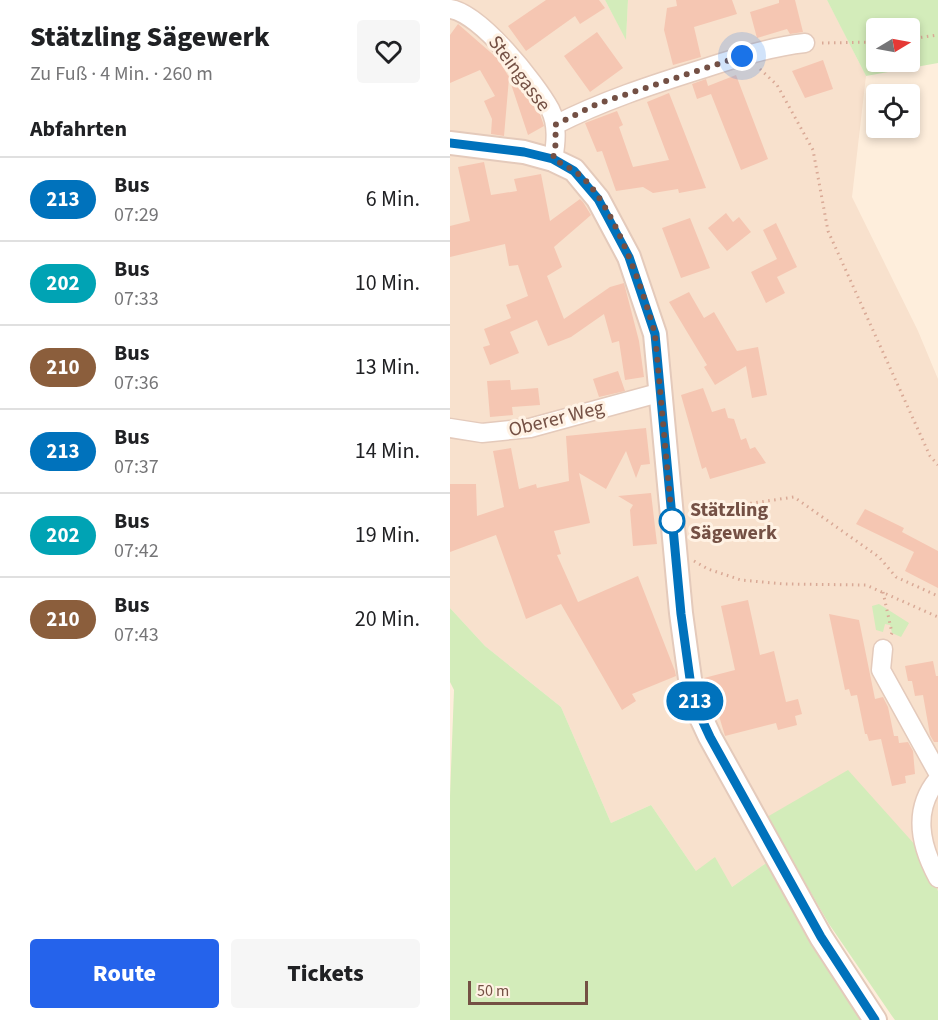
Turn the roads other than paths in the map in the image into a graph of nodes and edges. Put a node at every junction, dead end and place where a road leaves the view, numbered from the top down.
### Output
1 (450, 9) edge
2 (805, 43) road end
3 (555, 125) junction
4 (450, 144) edge
5 (553, 159) junction
6 (662, 392) junction
7 (450, 428) edge
8 (883, 649) road end
9 (938, 773) edge
10 (938, 779) edge
11 (938, 878) edge
12 (875, 1020) edge

1 - 3 street, Steingasse
2 - 3 street
3 - 5 street, Steingasse
4 - 5 street
5 - 6 street
6 - 7 street, Oberer Weg
6 - 12 street
8 - 9 street
10 - 11 street

